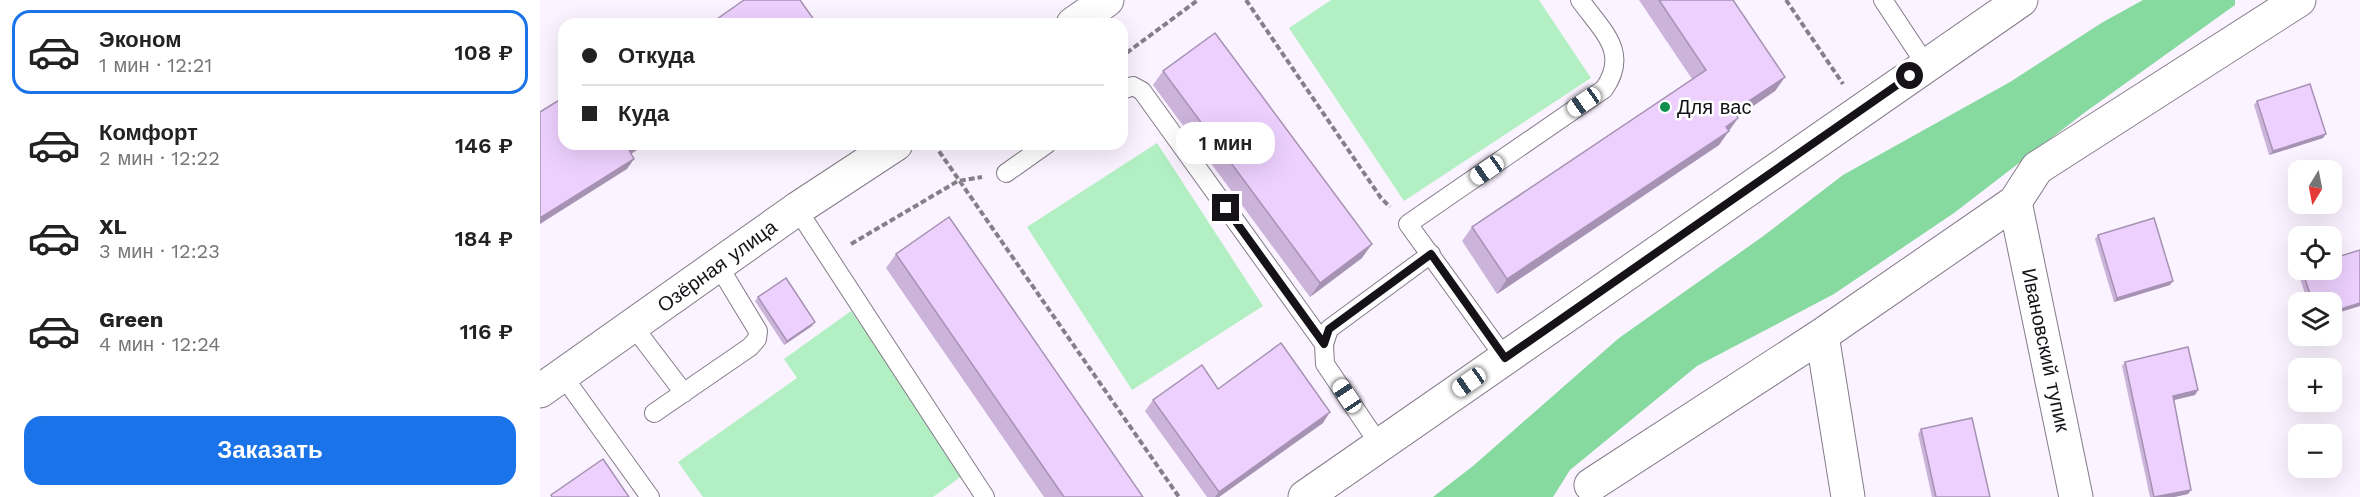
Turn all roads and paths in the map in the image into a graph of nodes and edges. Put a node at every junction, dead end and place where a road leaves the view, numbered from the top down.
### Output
1 (1107, 0) edge
2 (1198, 0) edge
3 (1246, 0) edge
4 (1580, 0) edge
5 (1786, 0) edge
6 (1883, 0) edge
7 (2021, 0) edge
8 (2299, 0) edge
9 (1082, 18) edge
10 (1128, 52) edge
11 (1926, 65) junction
12 (1128, 88) edge
13 (1862, 111) junction
14 (887, 150) edge
15 (938, 150) edge
16 (1027, 150) edge
17 (1006, 173) joint
18 (958, 181) junction
19 (2015, 202) junction
20 (796, 209) junction
21 (1408, 224) junction
22 (1431, 254) junction
23 (828, 257) junction
24 (718, 265) junction
25 (633, 326) junction
26 (1822, 335) junction
27 (1324, 344) junction
28 (1505, 358) junction
29 (552, 384) edge
30 (684, 393) junction
31 (654, 413) dead end
32 (1379, 444) junction
33 (1592, 485) dead end
34 (650, 497) edge
35 (986, 497) edge
36 (1179, 497) edge
37 (1305, 497) edge
38 (1848, 497) edge
39 (2076, 497) edge

1 - 9 street
2 - 10 path
3 - 21 path
4 - 21 lane
5 - 13 path
6 - 11 lane
7 - 11 street
8 - 19 street
11 - 13 street
12 - 27 lane
13 - 28 street
14 - 20 street, Озёрная улица
15 - 18 path
16 - 17 lane
17 - 18 path
18 - 23 path
18 - 36 path
19 - 26 street
19 - 39 street, Ивановский тупик
20 - 23 lane
20 - 24 street, Озёрная улица
21 - 22 lane
22 - 27 lane
22 - 28 lane
23 - 35 lane
24 - 25 street, Озёрная улица
24 - 30 lane
25 - 29 street, Озёрная улица
25 - 30 lane
26 - 33 street
26 - 38 street
27 - 32 lane
28 - 32 street
29 - 34 lane
30 - 31 lane
32 - 37 street

